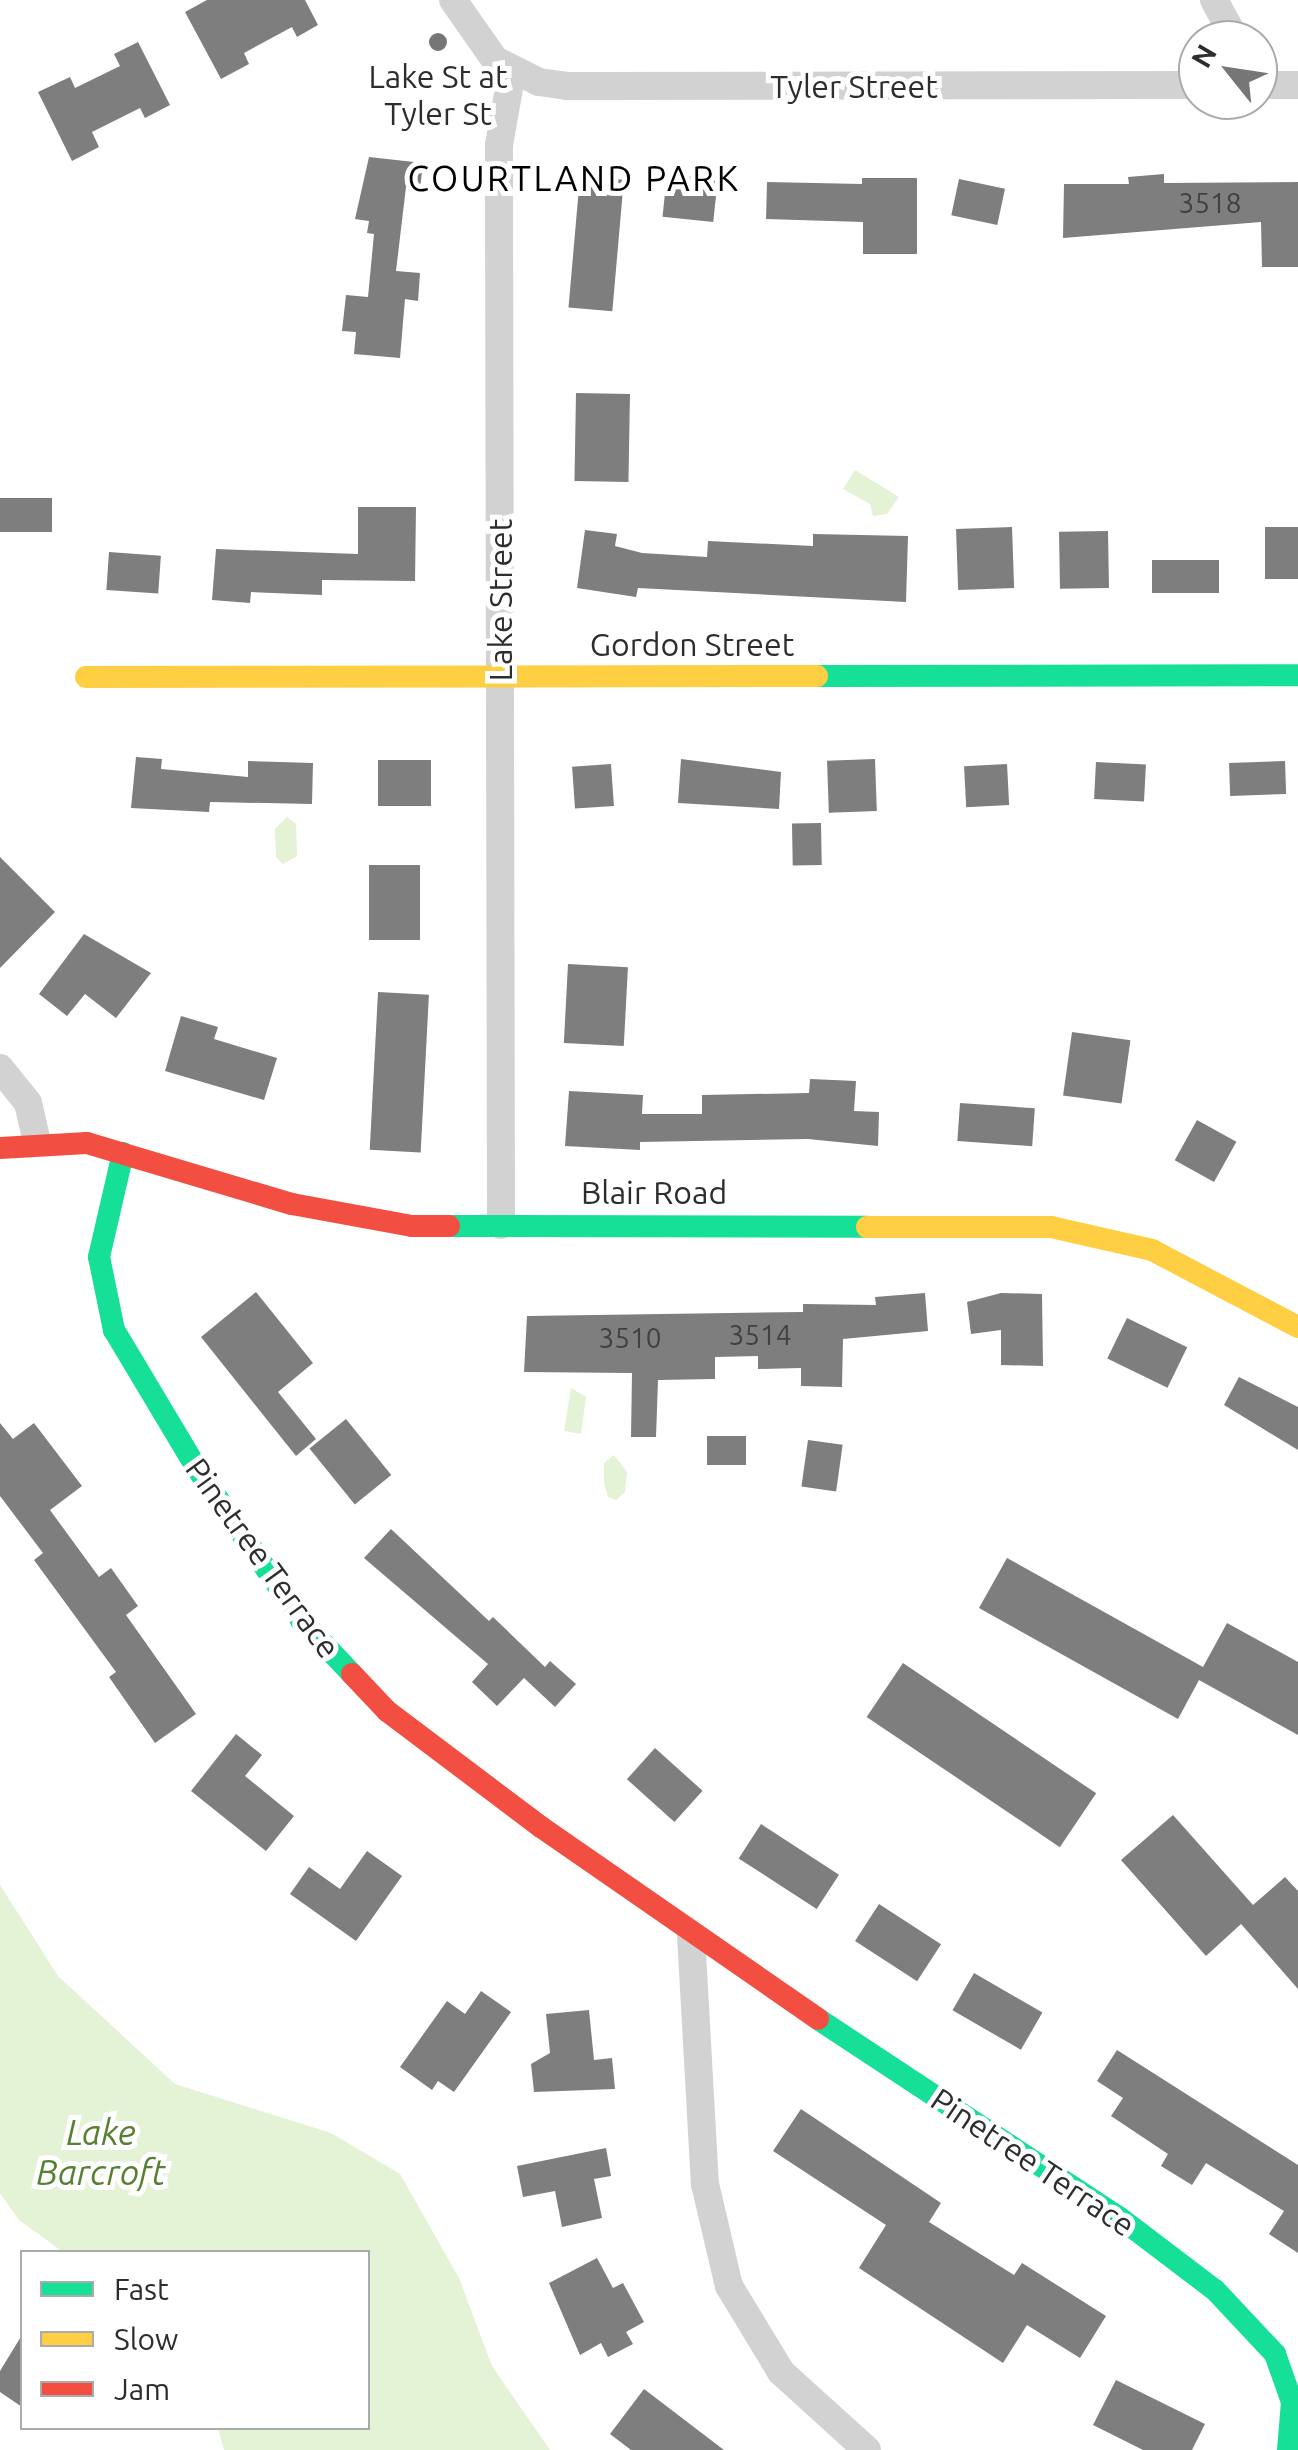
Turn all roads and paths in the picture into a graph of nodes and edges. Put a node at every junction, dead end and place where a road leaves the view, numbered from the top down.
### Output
1 (453, 0) edge
2 (512, 71) junction
3 (1178, 86) edge
4 (1298, 675) edge
5 (86, 676) dead end
6 (500, 677) junction
7 (0, 1068) edge
8 (37, 1142) junction
9 (0, 1148) edge
10 (123, 1153) junction
11 (501, 1225) junction
12 (1298, 1327) edge
13 (691, 1935) junction
14 (1295, 2402) edge
15 (867, 2450) edge
16 (1288, 2450) edge

1 - 2 street
2 - 3 street, Tyler Street
2 - 6 street, Lake Street
4 - 6 street, Gordon Street
5 - 6 street, Gordon Street
6 - 11 street, Lake Street
7 - 8 street
8 - 9 street, Blair Road
8 - 10 street, Blair Road
10 - 11 street, Blair Road
10 - 13 street, Pinetree Terrace
11 - 12 street, Blair Road
13 - 14 street, Pinetree Terrace
13 - 15 street
14 - 16 street, Pinetree Terrace

